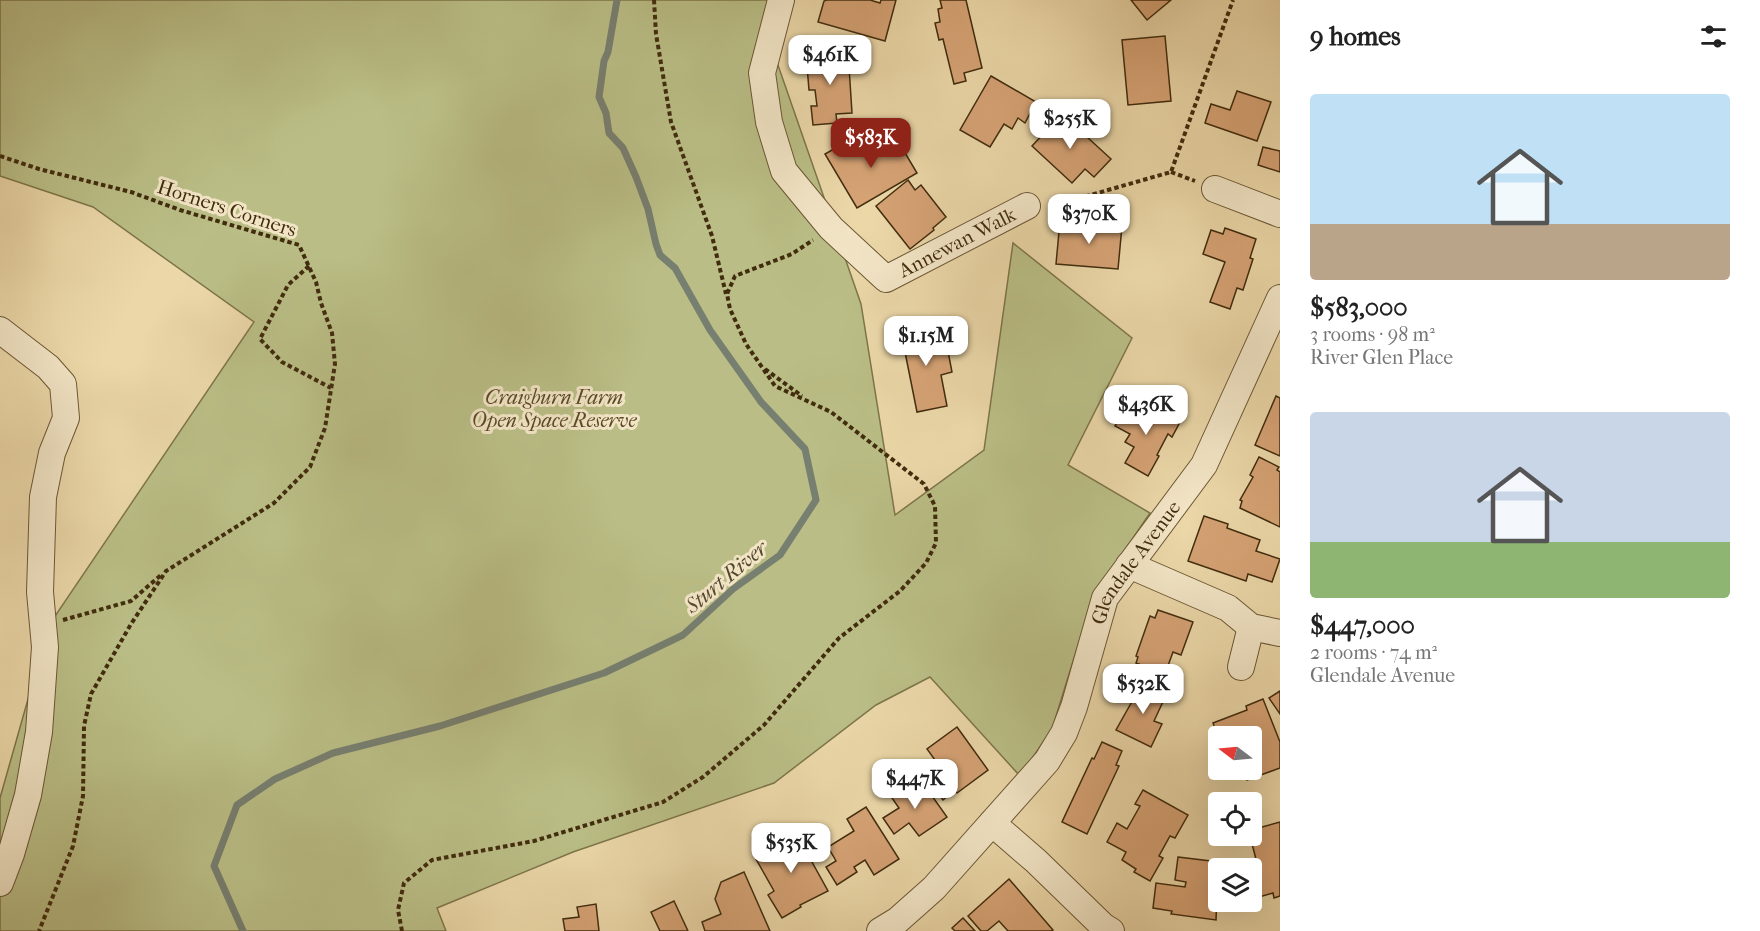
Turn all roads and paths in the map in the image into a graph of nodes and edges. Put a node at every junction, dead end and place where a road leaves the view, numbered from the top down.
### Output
1 (654, 0) edge
2 (781, 0) edge
3 (1233, 0) edge
4 (0, 156) edge
5 (1215, 189) dead end
6 (1027, 206) joint
7 (1280, 214) edge
8 (831, 228) junction
9 (309, 266) junction
10 (1280, 298) edge
11 (0, 330) edge
12 (331, 388) junction
13 (810, 402) junction
14 (1129, 565) junction
15 (166, 571) junction
16 (42, 625) junction
17 (1251, 627) junction
18 (1280, 633) edge
19 (1241, 668) dead end
20 (993, 823) junction
21 (0, 884) edge
22 (39, 931) edge
23 (402, 931) edge
24 (880, 931) edge
25 (1111, 931) edge

1 - 13 path
2 - 8 street
3 - 6 path
4 - 9 path, Horners Corners
5 - 7 street
6 - 8 street, Annewan Walk
8 - 13 path
9 - 12 path, Horners Corners
9 - 12 path
10 - 14 street, Glendale Avenue
11 - 16 street
12 - 15 path, Horners Corners
13 - 23 path
14 - 17 street
14 - 20 street, Glendale Avenue
15 - 16 path
15 - 22 path, Horners Corners
16 - 21 street
17 - 18 street
17 - 19 street
20 - 24 street, Glendale Avenue
20 - 25 street

